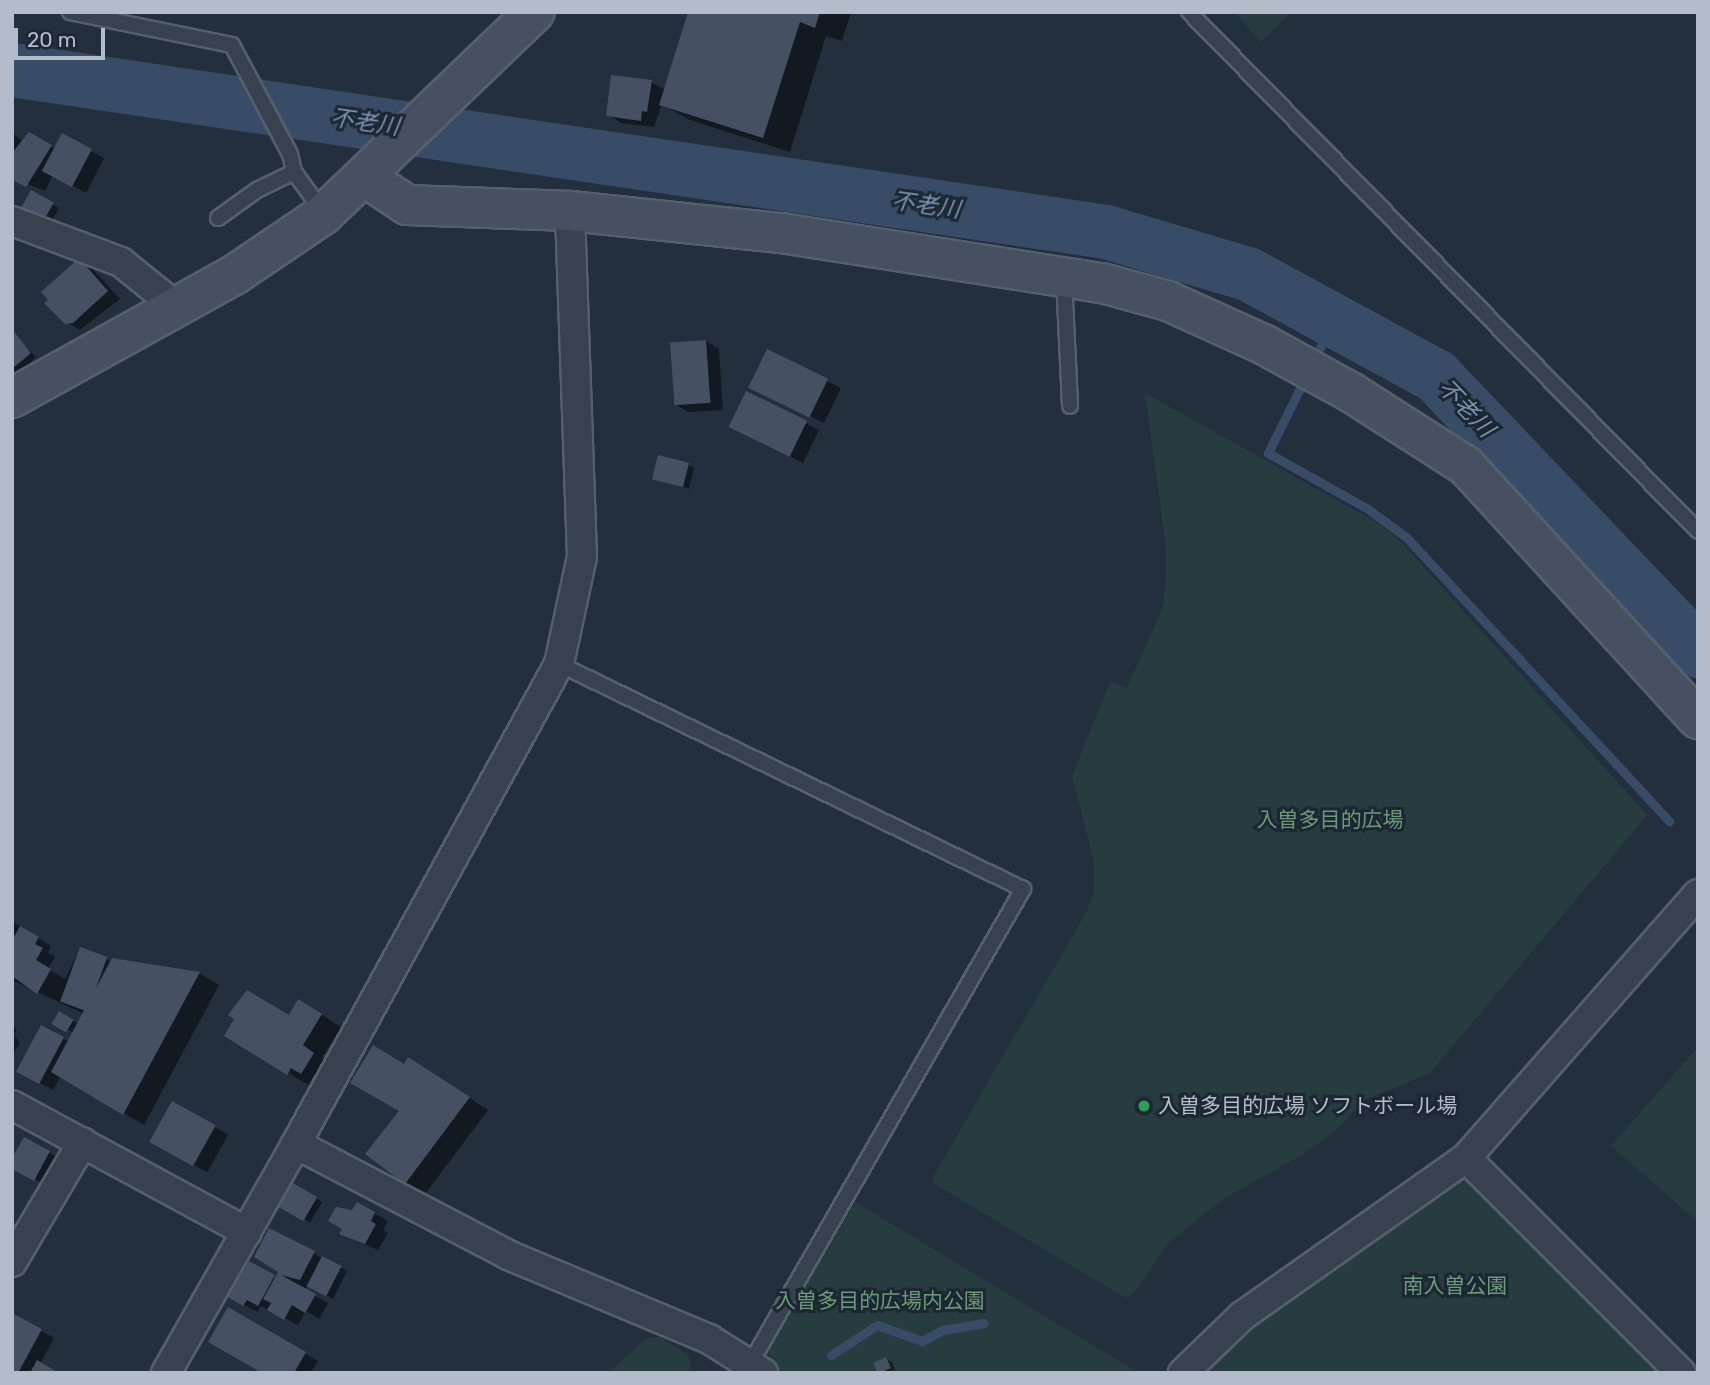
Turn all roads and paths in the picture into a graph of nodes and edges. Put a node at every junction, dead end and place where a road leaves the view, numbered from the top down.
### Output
1 (70, 12) edge
2 (535, 12) edge
3 (1189, 12) edge
4 (374, 169) junction
5 (294, 172) junction
6 (570, 211) junction
7 (324, 214) junction
8 (218, 218) dead end
9 (12, 221) edge
10 (1064, 277) junction
11 (174, 305) junction
12 (12, 398) edge
13 (1070, 406) dead end
14 (1698, 531) edge
15 (559, 664) junction
16 (1698, 719) edge
17 (1698, 894) edge
18 (12, 1105) edge
19 (83, 1142) junction
20 (296, 1144) junction
21 (1466, 1158) junction
22 (247, 1232) junction
23 (12, 1262) edge
24 (756, 1368) edge
25 (166, 1373) edge
26 (1183, 1373) edge
27 (1681, 1373) edge

1 - 5 lane
2 - 4 street
3 - 14 lane
4 - 6 street
4 - 7 street
5 - 7 lane
5 - 8 lane
6 - 10 street
6 - 15 street
7 - 11 street
9 - 11 street
10 - 13 lane
10 - 16 street
11 - 12 street
15 - 20 street
15 - 24 lane
17 - 21 street
18 - 19 street
19 - 22 street
19 - 23 street
20 - 22 street
20 - 24 street
21 - 26 street
21 - 27 street
22 - 25 street

